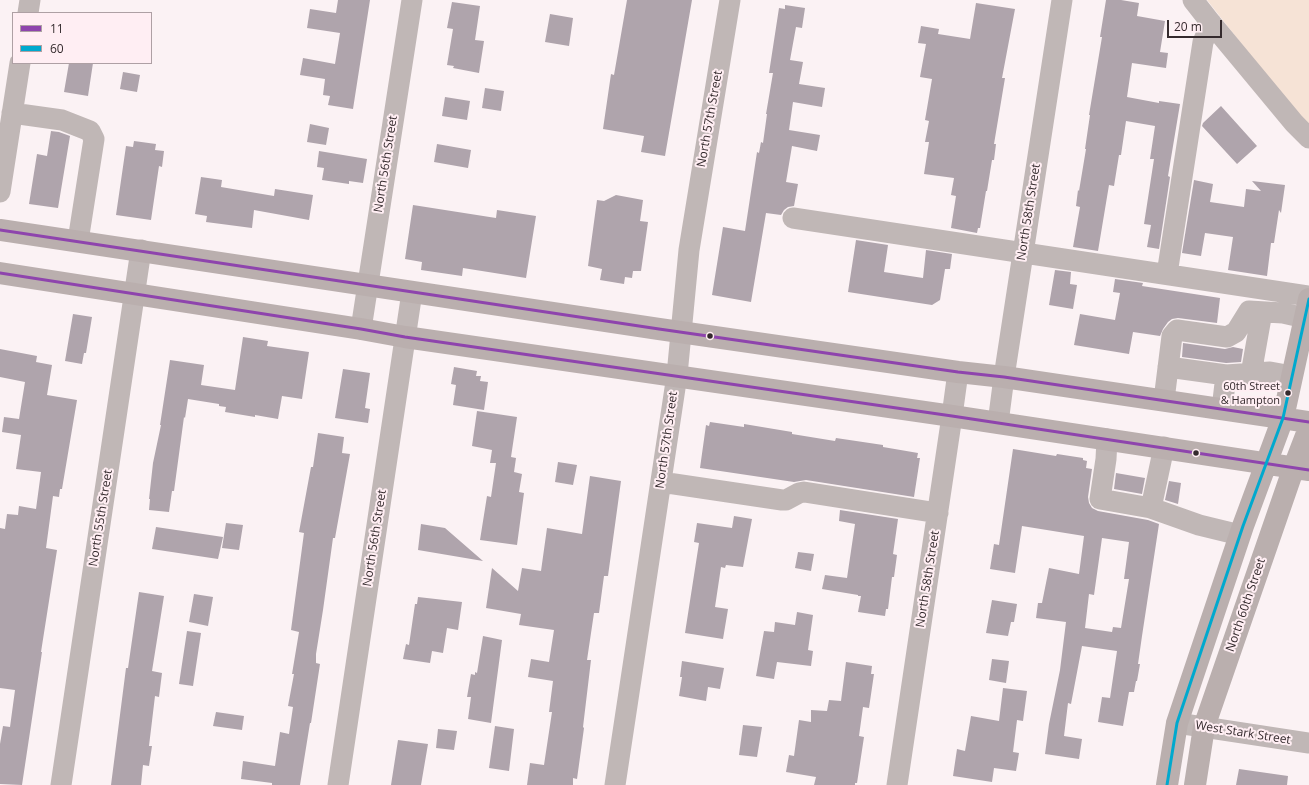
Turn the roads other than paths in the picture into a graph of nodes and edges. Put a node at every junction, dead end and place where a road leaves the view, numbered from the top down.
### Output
1 (30, 0) edge
2 (412, 0) edge
3 (730, 0) edge
4 (1062, 0) edge
5 (1193, 0) edge
6 (28, 12) edge
7 (1211, 24) junction
8 (20, 64) edge
9 (12, 113) junction
10 (1309, 138) edge
11 (0, 192) edge
12 (793, 218) dead end
13 (0, 230) edge
14 (78, 241) junction
15 (141, 250) junction
16 (1023, 253) junction
17 (0, 273) edge
18 (1167, 274) junction
19 (367, 284) junction
20 (412, 292) junction
21 (135, 295) junction
22 (1309, 296) edge
23 (1307, 309) edge
24 (1262, 312) junction
25 (361, 329) junction
26 (681, 332) junction
27 (405, 337) junction
28 (1168, 367) junction
29 (958, 372) junction
30 (1251, 374) junction
31 (677, 375) junction
32 (1226, 375) junction
33 (1292, 376) junction
34 (1004, 377) junction
35 (1164, 400) junction
36 (1222, 409) junction
37 (952, 416) junction
38 (1283, 418) junction
39 (1309, 422) edge
40 (998, 423) junction
41 (1309, 428) edge
42 (1107, 439) junction
43 (1164, 447) junction
44 (1266, 462) junction
45 (1301, 468) edge
46 (661, 482) junction
47 (1151, 508) junction
48 (938, 513) junction
49 (1240, 535) junction
50 (1177, 723) junction
51 (1204, 727) junction
52 (1309, 743) edge
53 (60, 785) edge
54 (338, 785) edge
55 (615, 785) edge
56 (897, 785) edge
57 (1167, 785) edge
58 (1195, 785) edge

1 - 6 street
2 - 19 street, North 56th Street
3 - 26 street, North 57th Street
4 - 16 street, North 58th Street
5 - 7 street
7 - 10 street
7 - 18 street
8 - 9 street
9 - 11 street
9 - 14 street
12 - 16 street
13 - 14 main road
14 - 15 main road
15 - 19 main road
15 - 21 street, North 55th Street
16 - 18 street
16 - 34 street, North 58th Street
17 - 21 main road
18 - 22 street
19 - 20 main road
19 - 25 street, North 56th Street
20 - 26 main road
20 - 27 street, North 56th Street
21 - 25 main road
21 - 53 street, North 55th Street
23 - 24 street
23 - 33 main road
24 - 28 street
24 - 30 street
25 - 27 main road
26 - 29 main road
26 - 31 street, North 57th Street
27 - 31 main road
27 - 54 street, North 56th Street
28 - 32 street
28 - 35 street
29 - 34 main road
29 - 37 street, North 58th Street
30 - 32 street
30 - 33 street
31 - 37 main road
31 - 46 street, North 57th Street
32 - 36 street
33 - 38 main road
34 - 35 main road
34 - 40 street, North 58th Street
35 - 36 main road
36 - 38 main road
37 - 40 main road
37 - 48 street, North 58th Street
38 - 39 main road
38 - 44 main road
40 - 42 main road
41 - 45 main road, North 60th Street
42 - 43 main road
42 - 47 street
43 - 44 main road
43 - 47 street
44 - 45 main road
44 - 49 main road
45 - 51 main road, North 60th Street
46 - 48 street
46 - 55 street, North 57th Street
47 - 49 street
48 - 56 street, North 58th Street
49 - 50 main road
50 - 51 street, West Stark Street
50 - 57 main road
51 - 52 street, West Stark Street
51 - 58 main road, North 60th Street

